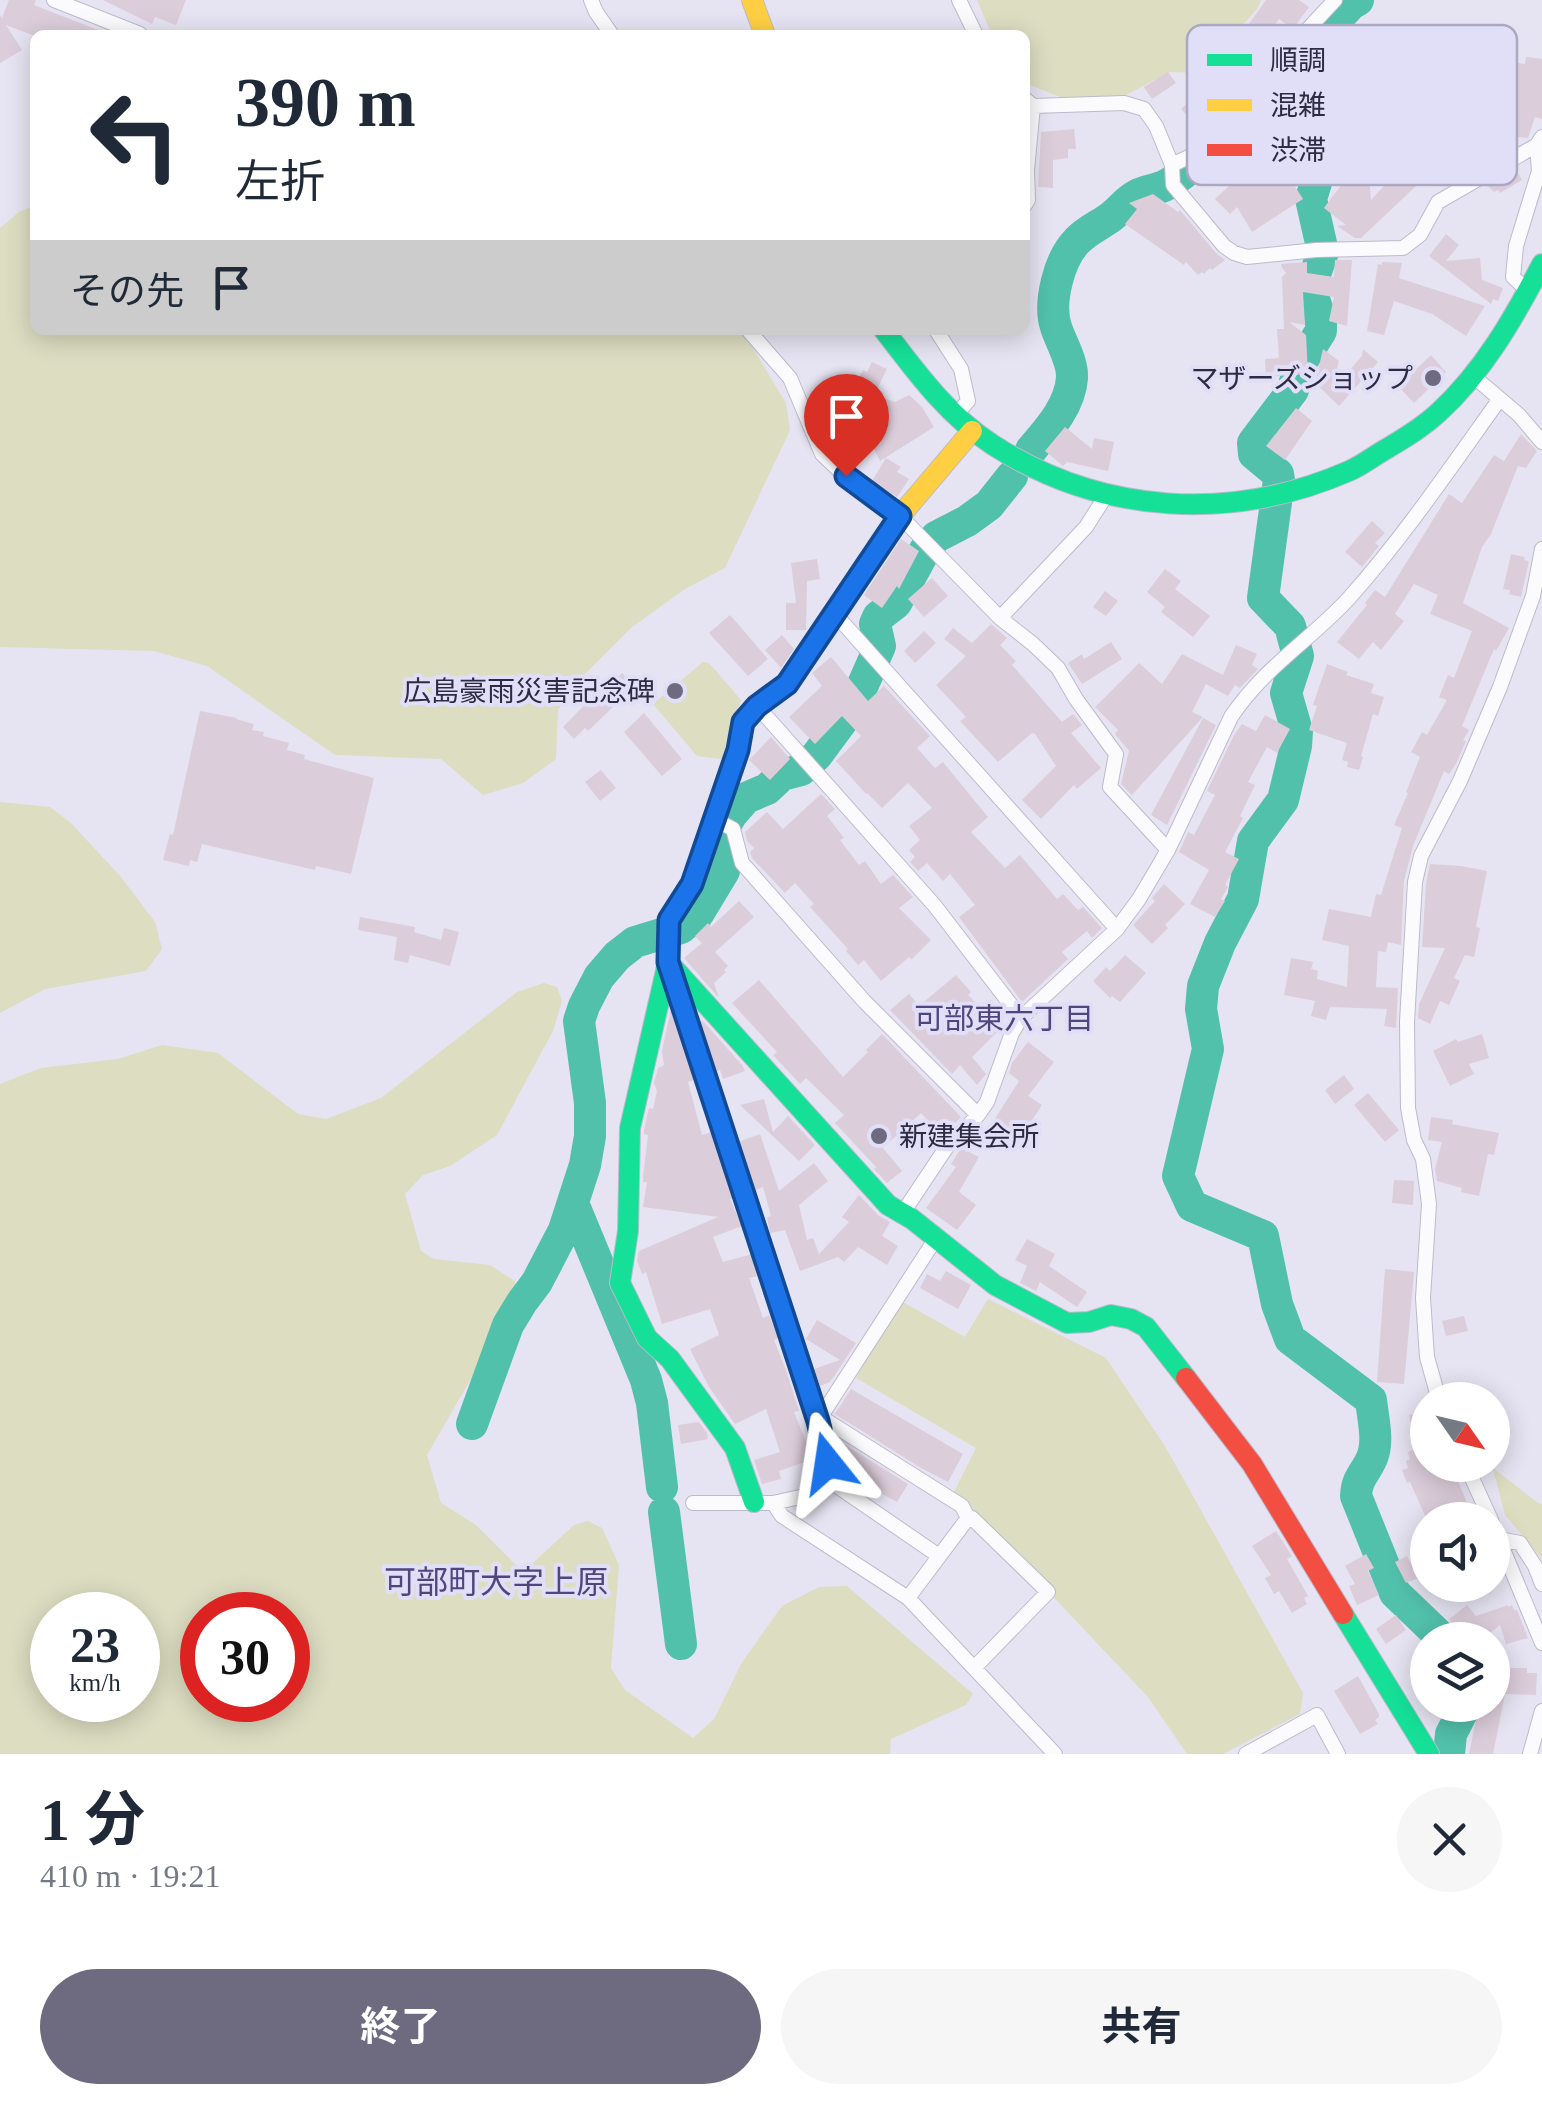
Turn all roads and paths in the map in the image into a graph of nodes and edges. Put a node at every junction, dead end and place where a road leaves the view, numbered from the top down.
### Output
1 (54, 0) edge
2 (591, 0) edge
3 (752, 0) edge
4 (959, 0) edge
5 (1335, 0) edge
6 (1311, 25) edge
7 (130, 30) edge
8 (609, 30) edge
9 (763, 30) edge
10 (974, 30) edge
11 (1030, 103) edge
12 (1539, 141) edge
13 (1517, 154) edge
14 (1187, 165) edge
15 (1172, 175) junction
16 (1466, 185) edge
17 (1542, 264) edge
18 (1528, 291) junction
19 (752, 335) edge
20 (887, 335) edge
21 (939, 335) edge
22 (1473, 376) junction
23 (1499, 400) junction
24 (955, 416) junction
25 (972, 431) junction
26 (1542, 442) edge
27 (1105, 497) junction
28 (900, 516) junction
29 (1542, 550) edge
30 (834, 613) junction
31 (1000, 618) junction
32 (757, 706) junction
33 (722, 823) junction
34 (1168, 850) junction
35 (1117, 929) junction
36 (668, 962) junction
37 (1021, 1018) junction
38 (978, 1115) junction
39 (906, 1214) junction
40 (936, 1238) junction
41 (1433, 1382) edge
42 (818, 1421) junction
43 (824, 1476) junction
44 (764, 1503) junction
45 (692, 1504) dead end
46 (968, 1518) junction
47 (1510, 1541) edge
48 (939, 1556) junction
49 (1510, 1564) edge
50 (1542, 1584) edge
51 (908, 1598) junction
52 (1542, 1643) edge
53 (975, 1667) junction
54 (1542, 1711) edge
55 (1055, 1754) edge
56 (1246, 1754) edge
57 (1338, 1754) edge
58 (1429, 1754) edge
59 (1530, 1754) edge

1 - 7 street
2 - 8 street
3 - 9 street
4 - 10 street
5 - 6 street
11 - 15 street
12 - 13 street
12 - 18 street
14 - 15 street
15 - 16 street
17 - 18 street
18 - 22 street
19 - 28 street
20 - 24 street
21 - 24 street
22 - 23 street
22 - 27 street
23 - 26 street
23 - 34 street
24 - 25 street
25 - 27 street
25 - 28 street
27 - 31 street
28 - 30 street
28 - 31 street
29 - 41 street
30 - 32 street
30 - 35 street
31 - 34 street
32 - 33 street
32 - 37 street
33 - 36 street
33 - 38 street
34 - 35 street
35 - 37 street
36 - 39 street
36 - 42 street
36 - 44 street
37 - 38 street
38 - 39 street
39 - 40 street
40 - 42 street
40 - 58 street
42 - 43 street
42 - 46 street
43 - 44 street
43 - 48 street
44 - 45 street
44 - 51 street
46 - 48 street
46 - 53 street
47 - 50 street
48 - 51 street
49 - 52 street
51 - 53 street
53 - 55 street
54 - 59 street
56 - 57 street

